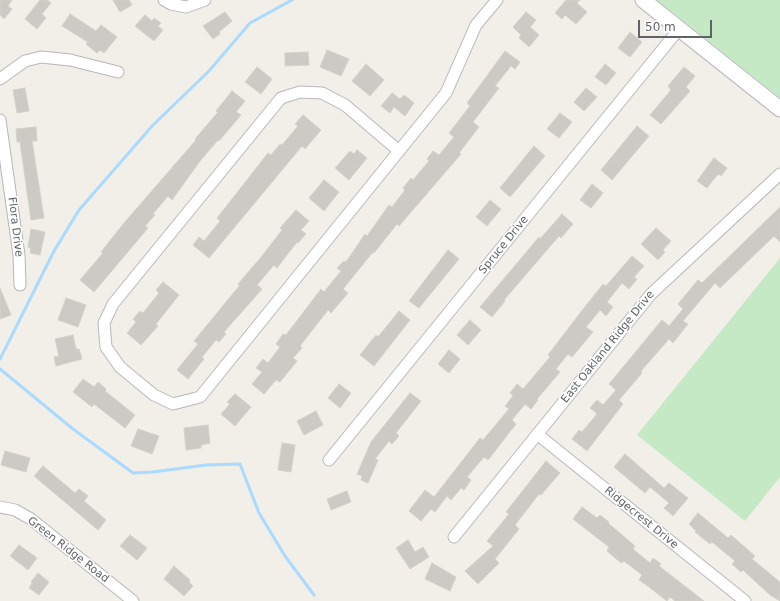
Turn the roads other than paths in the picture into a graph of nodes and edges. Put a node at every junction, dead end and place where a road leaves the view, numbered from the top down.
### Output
1 (164, 0) edge
2 (205, 0) edge
3 (497, 0) edge
4 (643, 0) edge
5 (679, 29) junction
6 (118, 72) dead end
7 (0, 79) edge
8 (780, 109) edge
9 (0, 120) edge
10 (399, 151) junction
11 (780, 174) edge
12 (20, 285) dead end
13 (537, 434) junction
14 (329, 460) dead end
15 (0, 507) edge
16 (454, 537) dead end
17 (133, 601) edge
18 (745, 601) edge

1 - 2 street
3 - 10 street
4 - 5 street
5 - 8 street
5 - 14 street, Spruce Drive
6 - 7 street
9 - 12 street, Flora Drive
10 - 10 street
11 - 13 street, East Oakland Ridge Drive
13 - 16 street, East Oakland Ridge Drive
13 - 18 street, Ridgecrest Drive
15 - 17 street, Green Ridge Road

